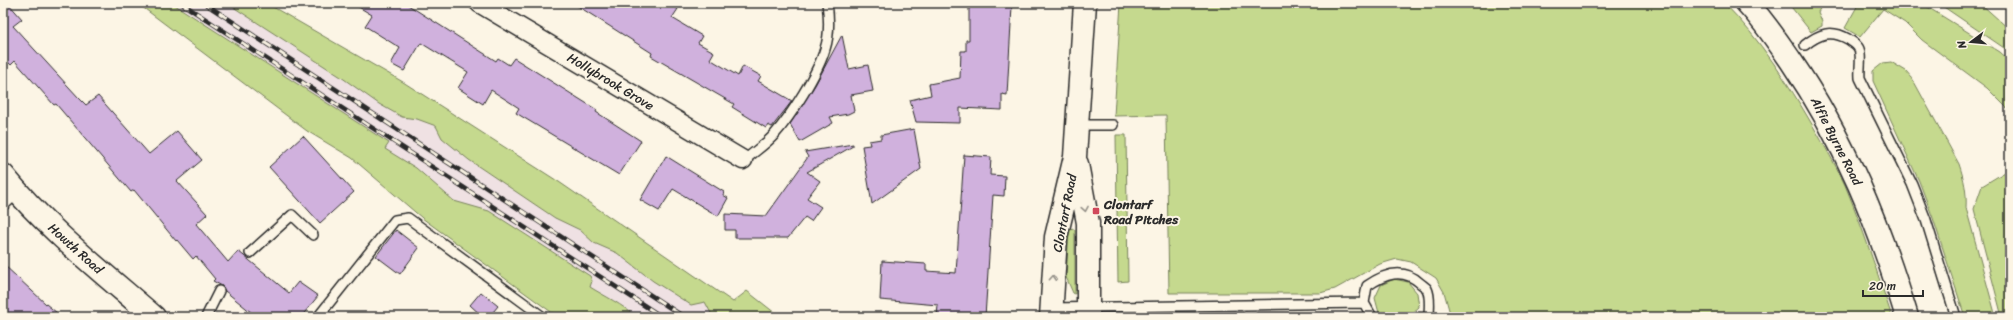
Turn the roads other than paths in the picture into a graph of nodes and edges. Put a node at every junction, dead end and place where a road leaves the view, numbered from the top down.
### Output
1 (479, 3) edge
2 (827, 3) edge
3 (1085, 3) edge
4 (1747, 3) edge
5 (1805, 45) dead end
6 (1078, 125) junction
7 (1113, 125) dead end
8 (1075, 157) junction
9 (743, 160) joint
10 (7, 188) edge
11 (313, 235) dead end
12 (250, 253) dead end
13 (219, 291) dead end
14 (1364, 303) junction
15 (1088, 312) edge
16 (1051, 313) edge
17 (154, 317) edge
18 (206, 317) edge
19 (318, 317) edge
20 (543, 317) edge
21 (1372, 317) edge
22 (1429, 317) edge
23 (1907, 317) edge
24 (1956, 317) edge

1 - 9 street, Hollybrook Grove
2 - 9 lane
3 - 6 main road, Clontarf Road
4 - 23 main road, Alfie Byrne Road
5 - 24 lane
6 - 7 lane
6 - 8 main road, Clontarf Road
8 -> 15 main road, Clontarf Road
16 -> 8 main road, Clontarf Road
10 - 17 main road, Howth Road
11 - 12 lane
13 - 18 lane
14 - 15 lane
14 - 21 lane
14 - 22 lane
15 - 16 lane
19 - 20 lane

